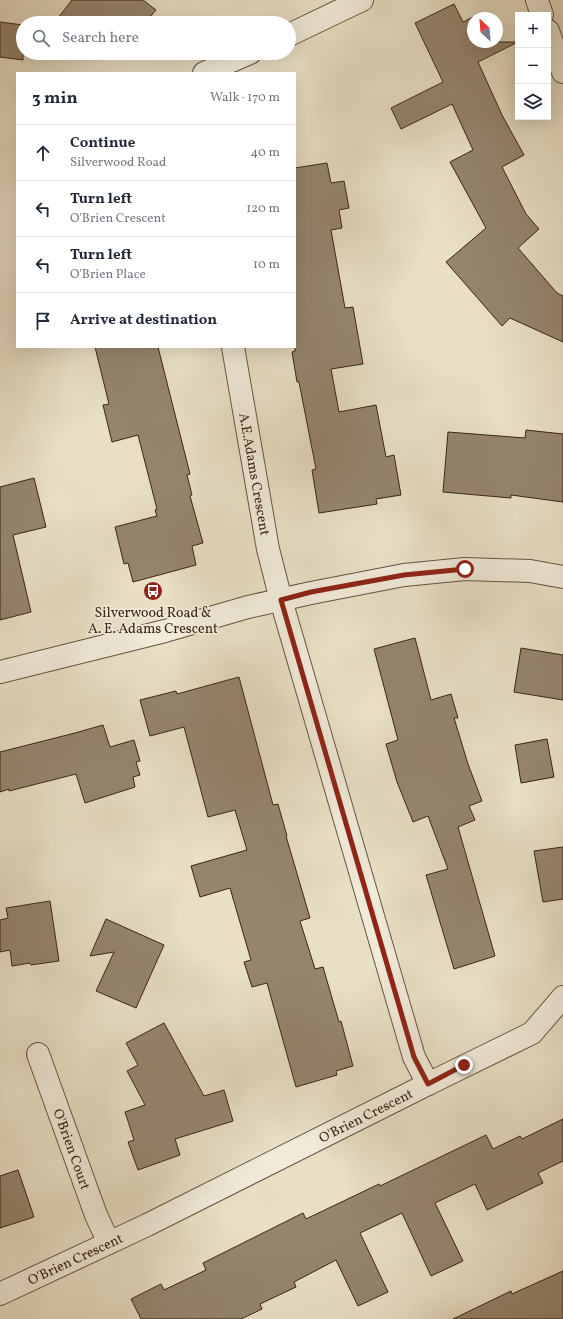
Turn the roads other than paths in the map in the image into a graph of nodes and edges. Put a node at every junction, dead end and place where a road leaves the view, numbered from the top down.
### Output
1 (362, 0) edge
2 (537, 0) edge
3 (541, 12) edge
4 (296, 32) edge
5 (551, 38) edge
6 (234, 60) edge
7 (206, 72) edge
8 (563, 72) edge
9 (233, 348) edge
10 (563, 577) edge
11 (281, 600) junction
12 (0, 672) edge
13 (563, 996) edge
14 (38, 1054) dead end
15 (428, 1084) junction
16 (109, 1243) junction
17 (0, 1294) edge

1 - 4 street
2 - 3 street
5 - 8 street
6 - 7 street
9 - 11 street, A.E.Adams Crescent
10 - 11 street
11 - 12 street
11 - 15 street, O'Brien Crescent
13 - 15 street
14 - 16 street, O'Brien Court
15 - 16 street, O'Brien Crescent
16 - 17 street, O'Brien Crescent

